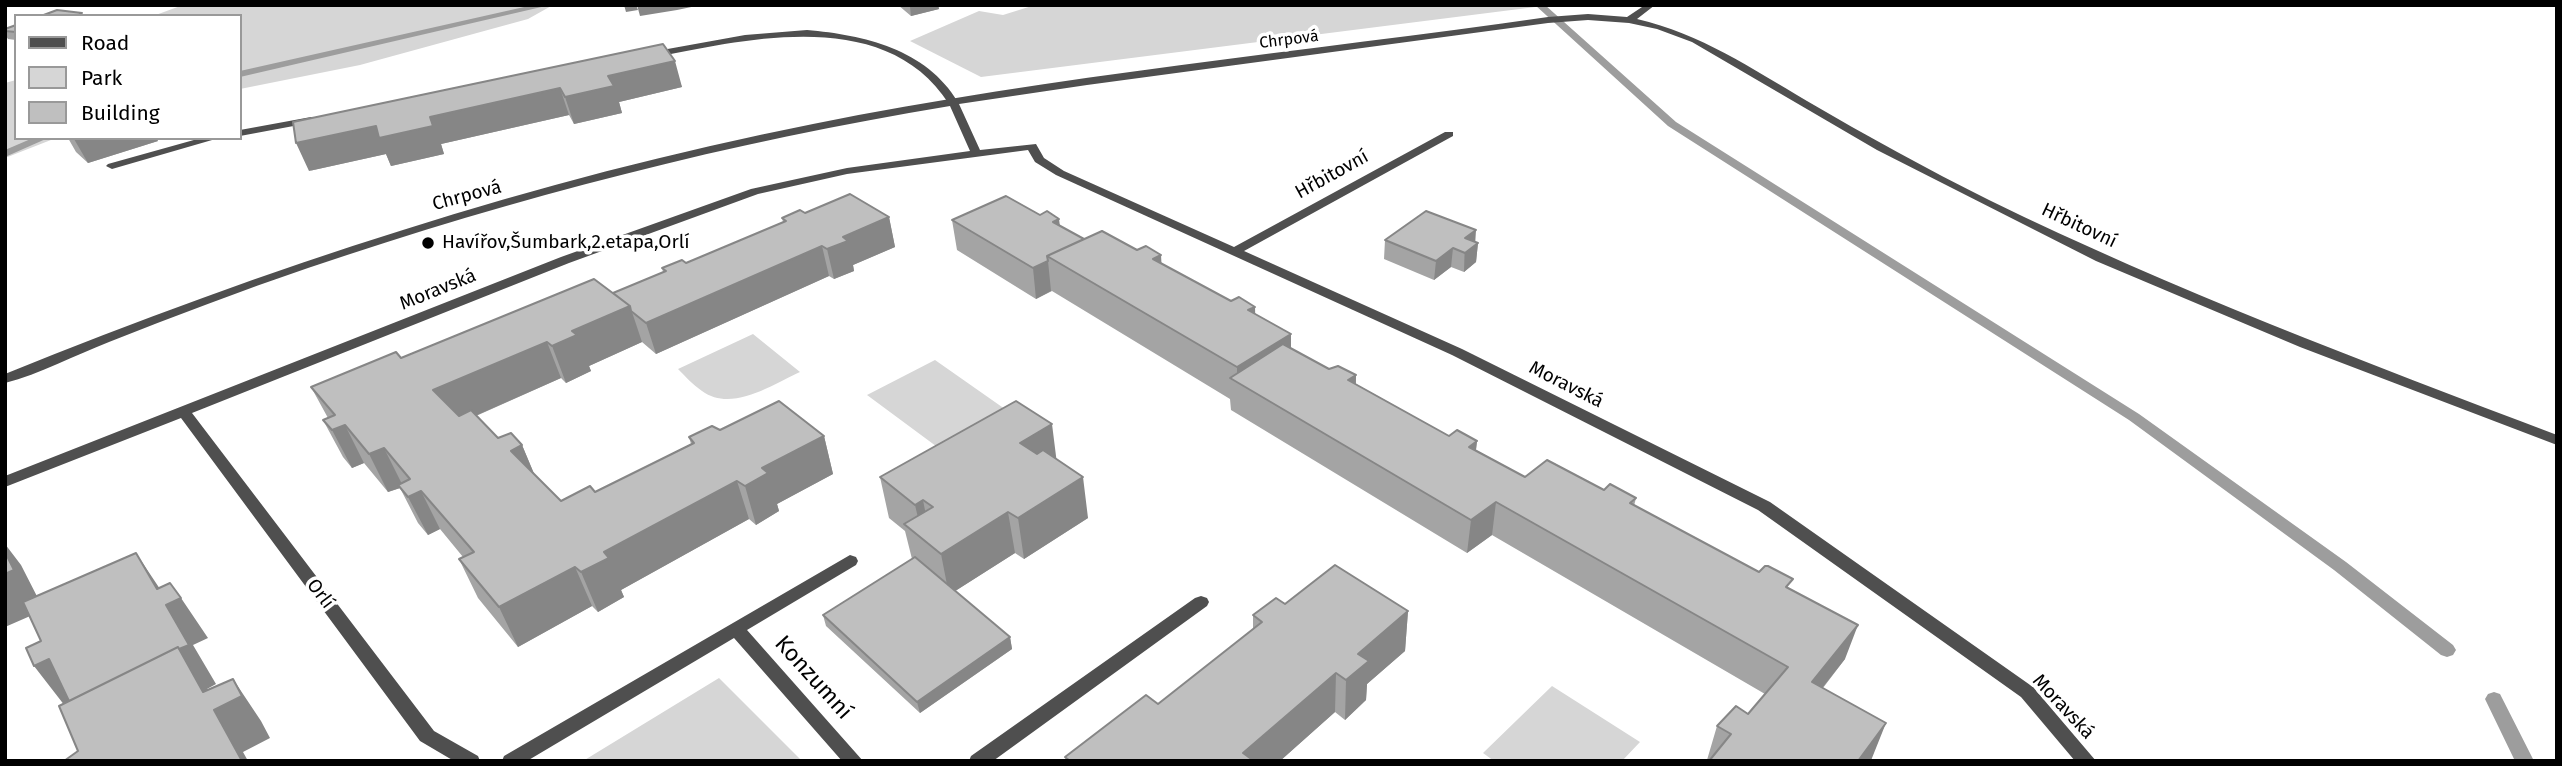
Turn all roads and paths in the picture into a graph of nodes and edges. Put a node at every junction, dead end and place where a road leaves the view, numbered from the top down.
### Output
1 (1651, 5) edge
2 (1629, 20) junction
3 (633, 58) edge
4 (953, 102) junction
5 (321, 118) edge
6 (242, 133) edge
7 (1449, 134) dead end
8 (207, 140) edge
9 (977, 154) junction
10 (112, 166) dead end
11 (1236, 251) junction
12 (5, 379) edge
13 (183, 411) junction
14 (2557, 440) edge
15 (5, 482) edge
16 (850, 561) dead end
17 (1202, 602) dead end
18 (735, 628) junction
19 (471, 761) edge
20 (511, 761) edge
21 (854, 761) edge
22 (978, 761) edge
23 (2087, 761) edge

1 - 2 street
2 - 4 street, Chrpová
2 - 14 street, Hřbitovní
3 - 4 street
4 - 9 street
4 - 12 street, Chrpová
5 - 6 street
7 - 11 street, Hřbitovní
8 - 10 street
9 - 11 street, Moravská
9 - 13 street, Moravská
11 - 23 street, Moravská
13 - 15 street, Moravská
13 - 19 street, Orlí
16 - 18 street
17 - 22 street
18 - 20 street
18 - 21 street, Konzumní

